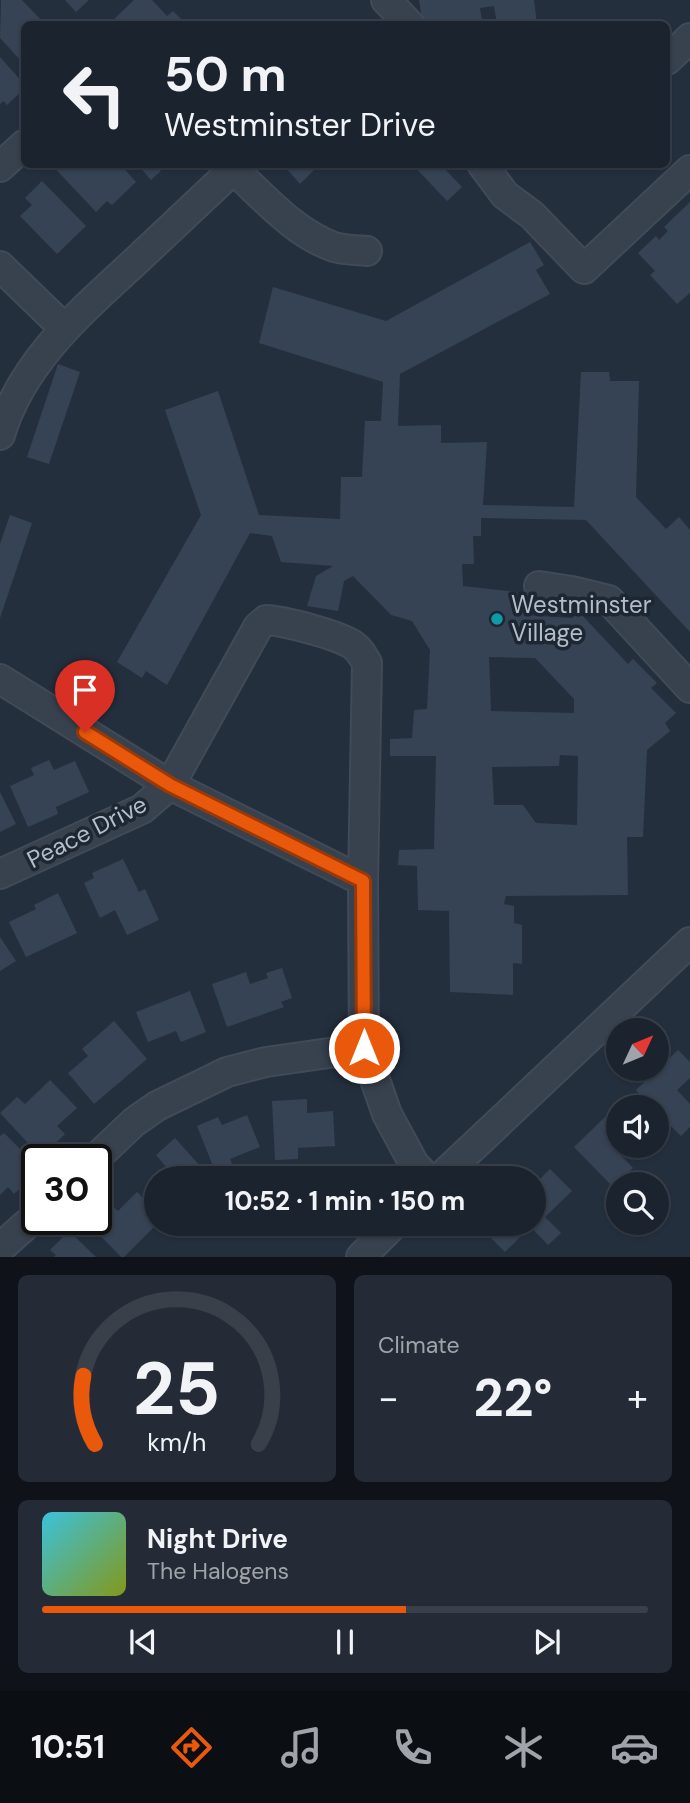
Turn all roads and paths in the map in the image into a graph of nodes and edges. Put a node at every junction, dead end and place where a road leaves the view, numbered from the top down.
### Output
1 (386, 0) edge
2 (406, 21) edge
3 (690, 38) edge
4 (670, 57) edge
5 (21, 148) edge
6 (0, 167) edge
7 (235, 168) edge
8 (237, 168) edge
9 (485, 168) edge
10 (690, 170) edge
11 (367, 251) dead end
12 (0, 266) edge
13 (64, 328) junction
14 (2, 424) edge
15 (539, 586) dead end
16 (0, 679) edge
17 (690, 688) edge
18 (170, 785) junction
19 (0, 874) edge
20 (363, 881) junction
21 (690, 942) edge
22 (364, 1048) junction
23 (111, 1144) edge
24 (416, 1166) edge
25 (453, 1166) edge
26 (21, 1230) edge
27 (382, 1236) edge
28 (2, 1248) edge
29 (361, 1257) edge

1 - 2 street
3 - 4 street
5 - 6 street
7 - 13 street
8 - 11 street
9 - 10 street
12 - 13 street
13 - 14 street
15 - 17 street
16 - 18 street
18 - 19 street, Peace Drive
18 - 20 street
18 - 20 street
20 - 22 street
21 - 25 street
22 - 23 street
22 - 24 street
26 - 28 street
27 - 29 street

